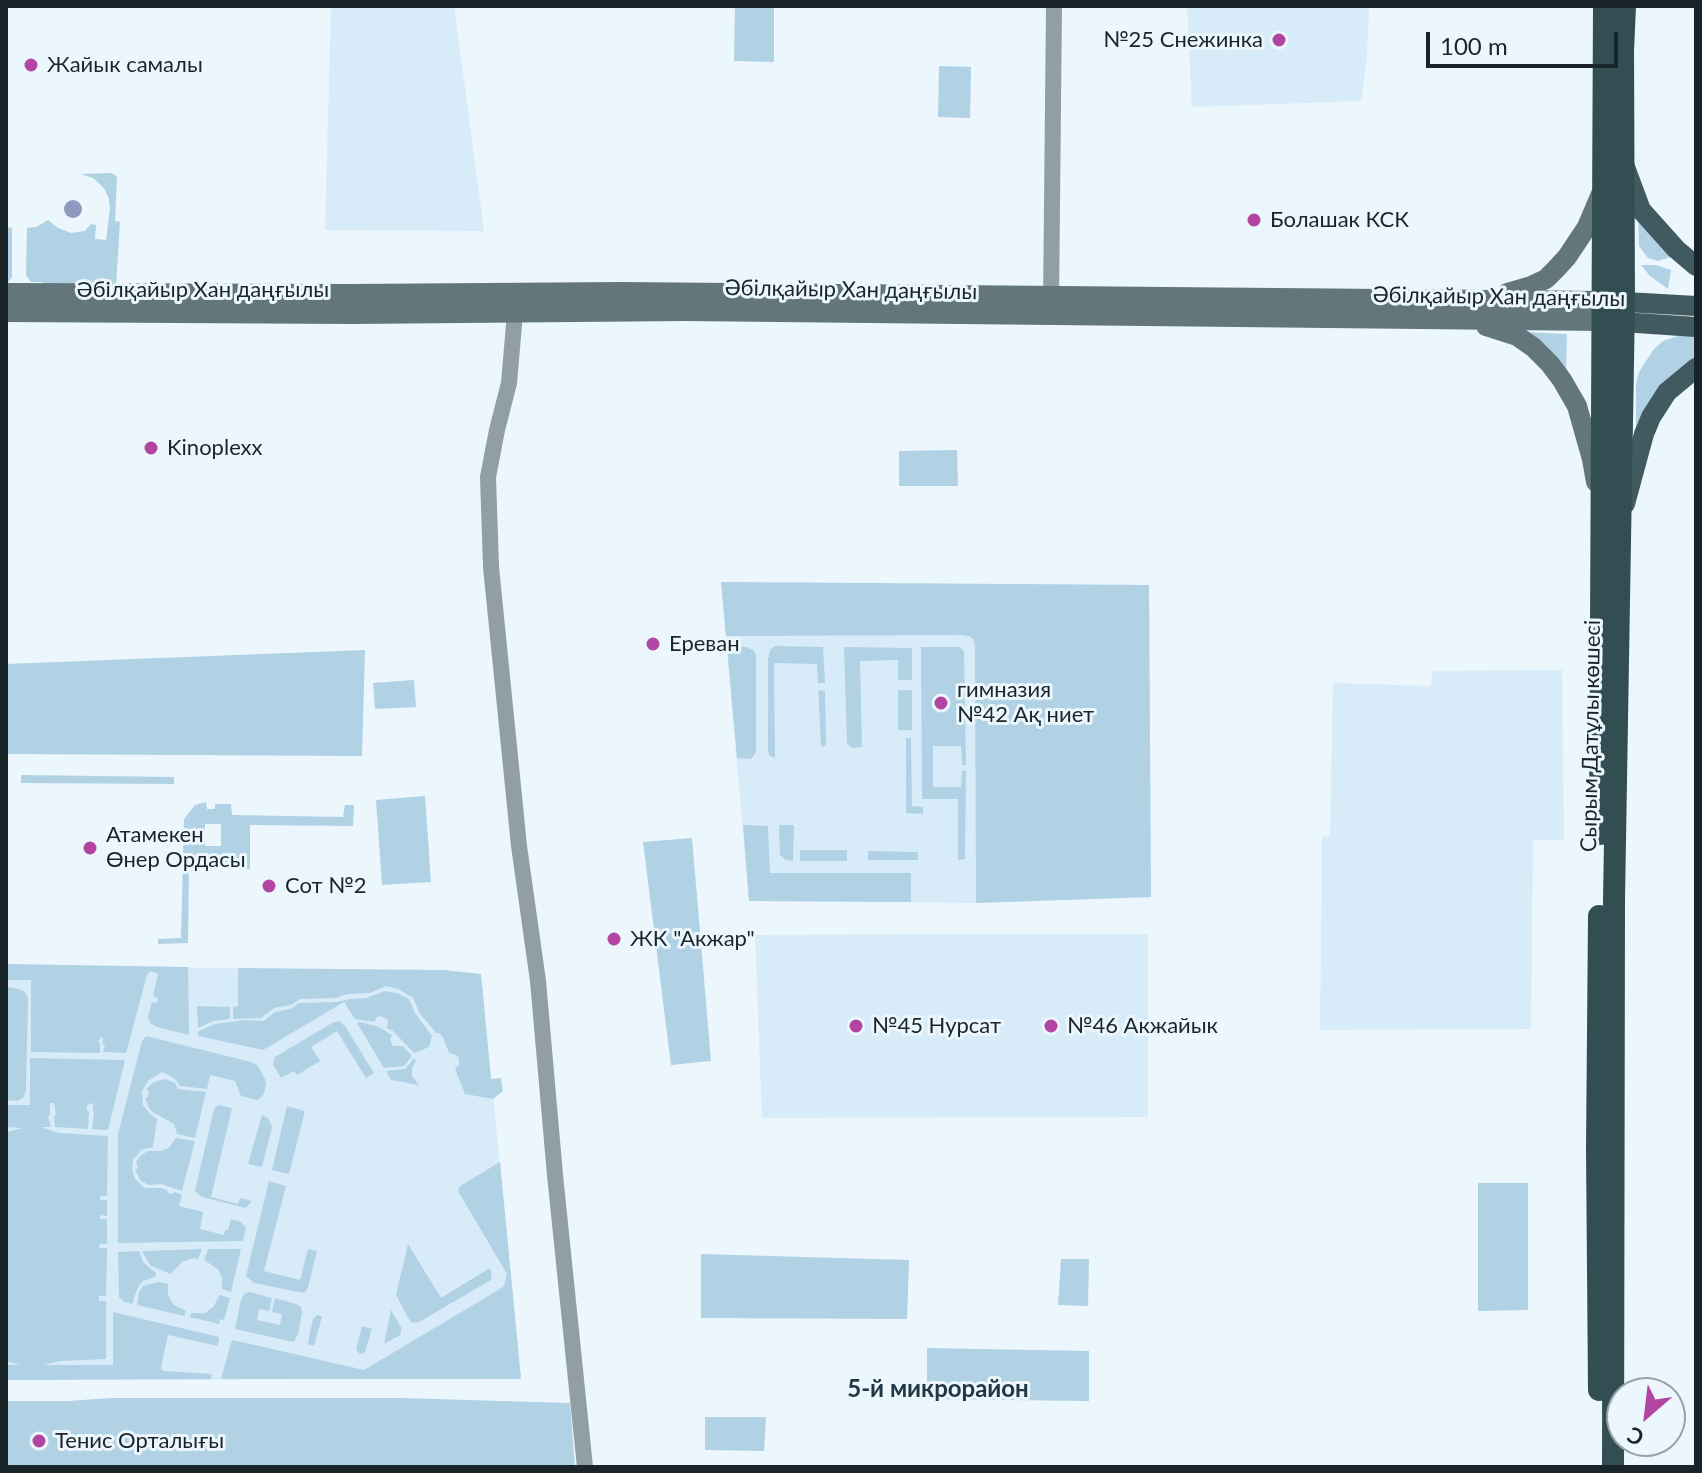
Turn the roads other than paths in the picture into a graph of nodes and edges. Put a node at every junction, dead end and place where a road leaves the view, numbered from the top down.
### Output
1 (1054, 6) edge
2 (1604, 6) edge
3 (1625, 6) edge
4 (1624, 163) junction
5 (1603, 185) junction
6 (1696, 266) edge
7 (6, 293) edge
8 (513, 302) junction
9 (1051, 306) junction
10 (1696, 306) edge
11 (1459, 310) junction
12 (6, 312) edge
13 (1613, 312) junction
14 (1696, 327) edge
15 (1696, 368) edge
16 (1611, 519) junction
17 (1606, 1377) edge
18 (1606, 1387) edge
19 (585, 1467) edge
20 (1599, 1467) edge

1 - 9 street
2 - 5 highway, Сырым Датұлы көшесі
3 - 4 highway, Сырым Датұлы көшесі
4 - 6 main road
4 - 13 highway, Сырым Датұлы көшесі
5 - 11 main road
5 - 13 highway, Сырым Датұлы көшесі
7 - 8 main road, Әбілқайыр Хан даңғылы
8 - 9 main road, Әбілқайыр Хан даңғылы
8 - 12 main road, Әбілқайыр Хан даңғылы
8 - 19 street
9 - 11 main road, Әбілқайыр Хан даңғылы
10 - 13 main road, Әбілқайыр Хан даңғылы
11 - 13 main road, Әбілқайыр Хан даңғылы
11 - 16 main road
13 - 14 main road, Әбілқайыр Хан даңғылы
13 - 16 highway, Сырым Датұлы көшесі
15 - 16 main road
16 - 17 highway, Сырым Датұлы көшесі
18 - 20 highway, Сырым Датұлы көшесі

